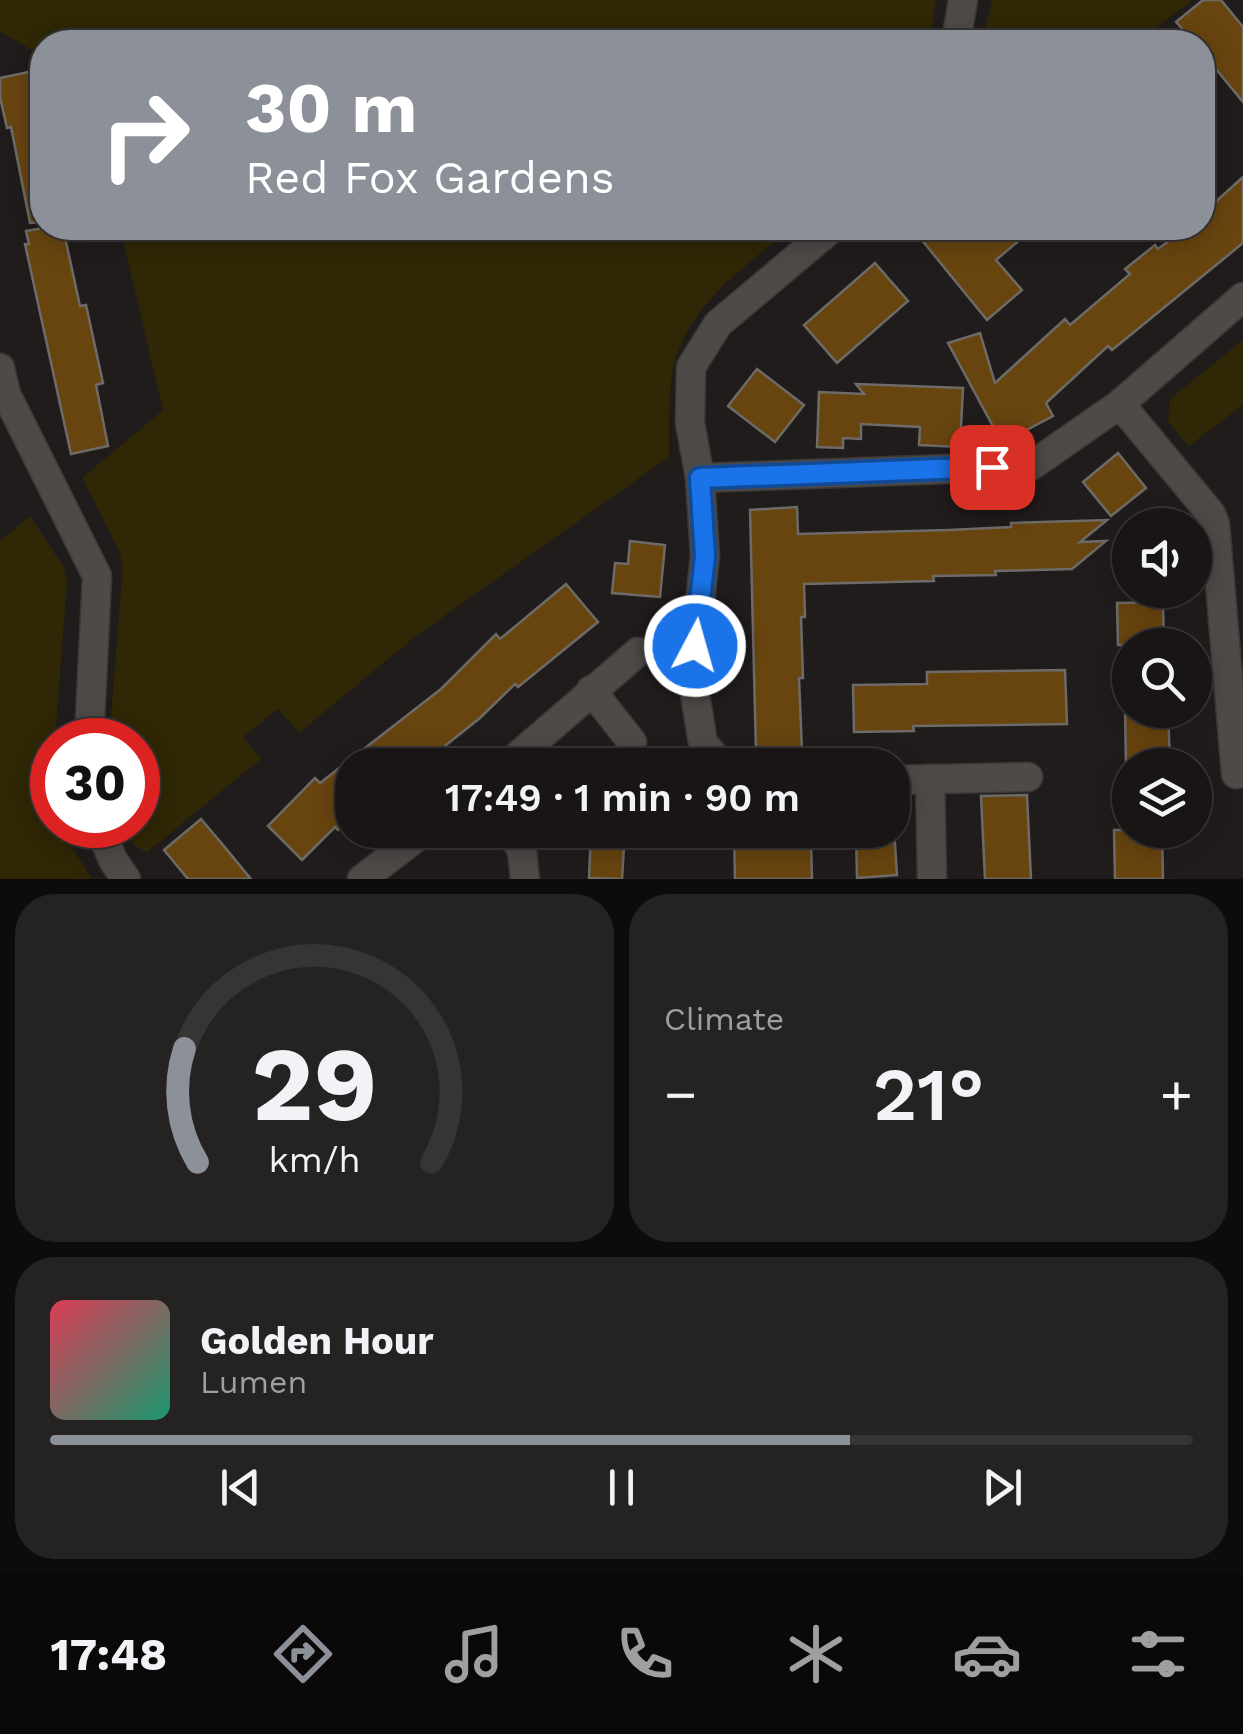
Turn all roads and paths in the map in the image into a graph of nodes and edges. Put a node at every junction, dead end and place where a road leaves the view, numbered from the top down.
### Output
1 (963, 0) edge
2 (958, 30) edge
3 (818, 240) edge
4 (1243, 297) edge
5 (2, 386) edge
6 (1120, 404) junction
7 (700, 478) junction
8 (638, 652) dead end
9 (591, 690) junction
10 (90, 718) edge
11 (632, 742) dead end
12 (525, 748) edge
13 (708, 748) edge
14 (1243, 774) edge
15 (1028, 778) dead end
16 (930, 779) junction
17 (910, 780) edge
18 (108, 848) edge
19 (402, 848) edge
20 (520, 848) edge
21 (126, 879) edge
22 (362, 879) edge
23 (524, 879) edge
24 (932, 879) edge

1 - 2 street
3 - 7 street
4 - 6 street
5 - 10 street
6 - 7 street
6 - 14 street
7 - 13 street
8 - 9 street
9 - 11 street
9 - 12 street
15 - 16 street
16 - 17 street
16 - 24 street
18 - 21 street
19 - 22 street
20 - 23 street

